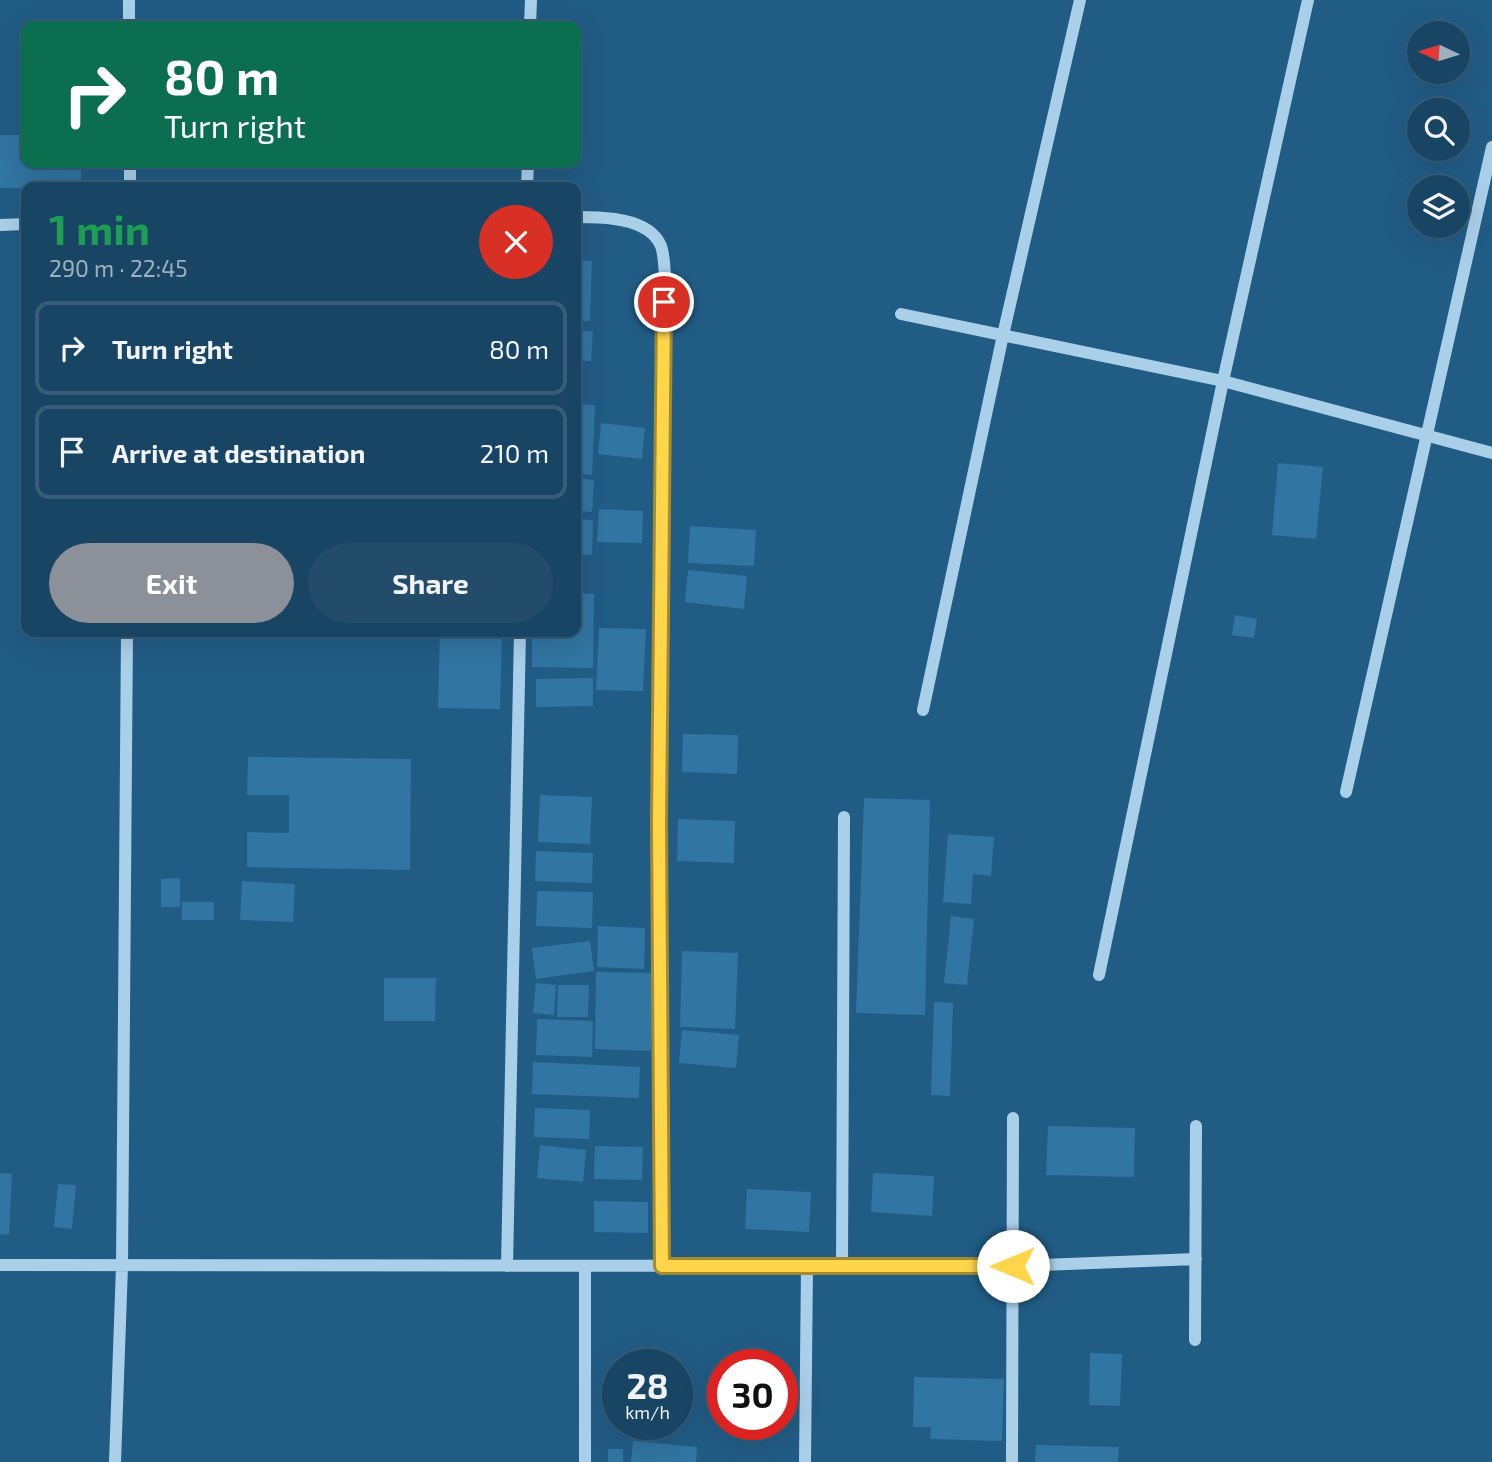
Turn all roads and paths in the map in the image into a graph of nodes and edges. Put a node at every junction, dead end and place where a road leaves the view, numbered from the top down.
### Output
1 (129, 0) edge
2 (531, 0) edge
3 (1080, 0) edge
4 (1308, 0) edge
5 (129, 21) edge
6 (530, 21) edge
7 (1492, 147) edge
8 (581, 217) edge
9 (21, 224) edge
10 (0, 225) edge
11 (901, 314) dead end
12 (1003, 335) junction
13 (1223, 381) junction
14 (1426, 437) junction
15 (1492, 453) edge
16 (127, 637) edge
17 (520, 637) edge
18 (923, 710) dead end
19 (1346, 792) dead end
20 (844, 817) dead end
21 (1098, 975) dead end
22 (1013, 1118) dead end
23 (1196, 1126) dead end
24 (1196, 1259) junction
25 (0, 1265) edge
26 (842, 1265) junction
27 (122, 1266) junction
28 (506, 1266) junction
29 (586, 1266) junction
30 (662, 1266) junction
31 (807, 1266) junction
32 (1013, 1266) junction
33 (1195, 1340) dead end
34 (115, 1462) edge
35 (586, 1462) edge
36 (805, 1462) edge
37 (1012, 1462) edge

1 - 5 street
2 - 6 street
3 - 12 street
4 - 13 street
7 - 14 street
8 - 30 street
9 - 10 street
11 - 12 street
12 - 13 street
12 - 18 street
13 - 14 street
13 - 21 street
14 - 15 street
14 - 19 street
16 - 27 street
17 - 28 street
20 - 26 street
22 - 32 street
23 - 24 street
24 - 32 street
24 - 33 street
25 - 27 street
26 - 31 street
26 - 32 street
27 - 28 street
27 - 34 street
28 - 29 street
29 - 30 street
29 - 35 street
30 - 31 street
31 - 36 street
32 - 37 street

